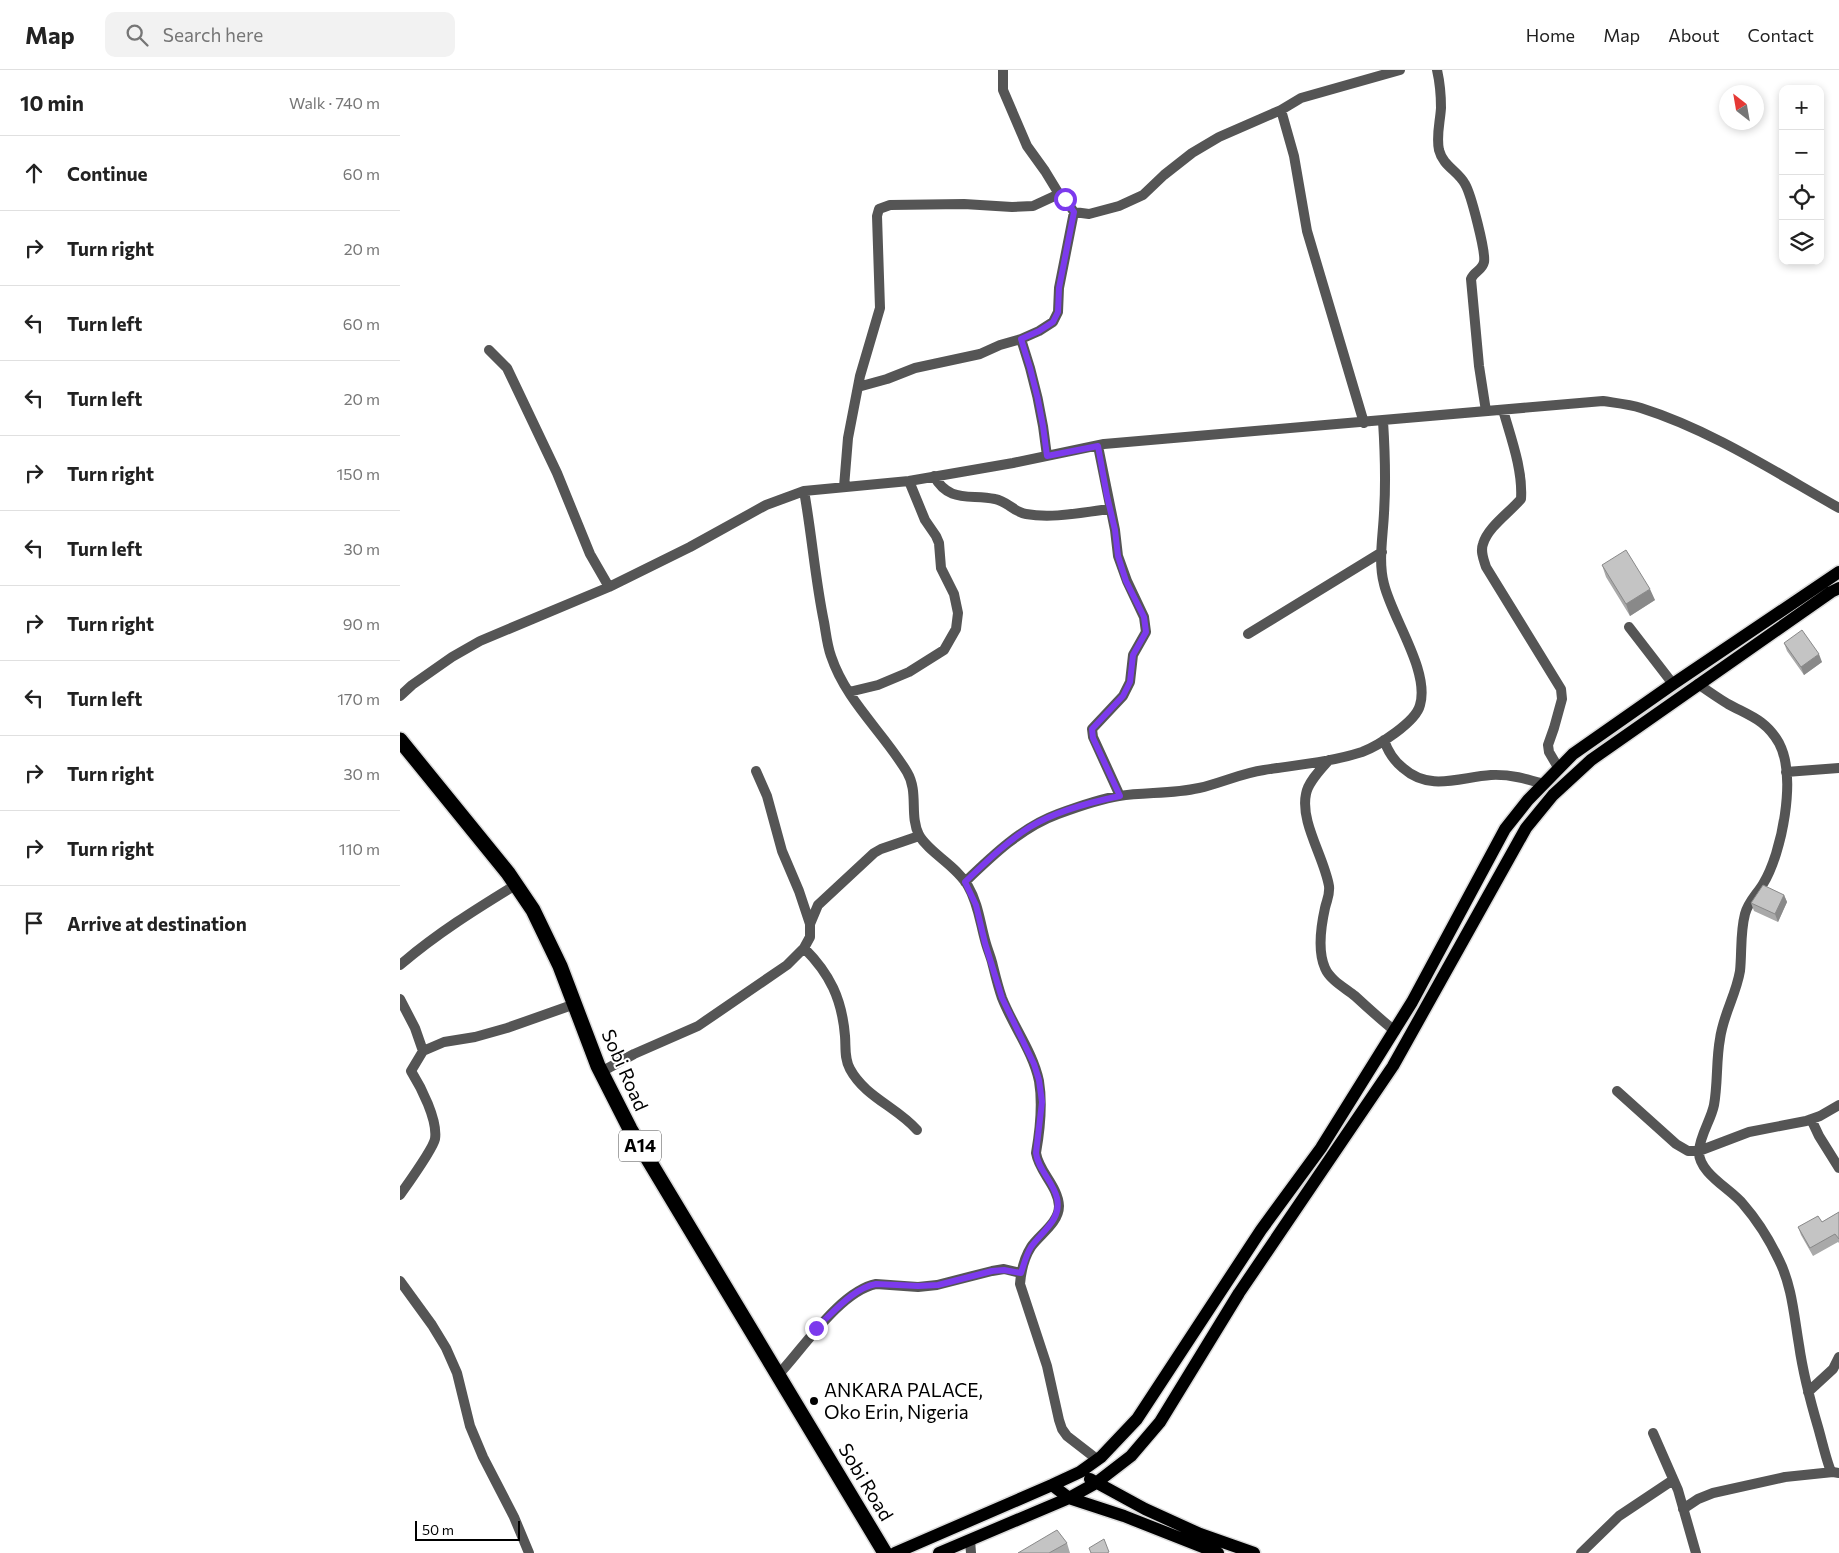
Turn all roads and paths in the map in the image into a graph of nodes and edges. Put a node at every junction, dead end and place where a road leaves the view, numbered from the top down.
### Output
1 (1003, 70) edge
2 (1400, 70) edge
3 (1437, 70) edge
4 (1281, 110) junction
5 (1059, 194) junction
6 (1074, 212) junction
7 (1021, 339) junction
8 (489, 350) dead end
9 (858, 387) junction
10 (1502, 410) junction
11 (1486, 411) junction
12 (1383, 421) junction
13 (1364, 422) junction
14 (1098, 446) junction
15 (1047, 456) junction
16 (934, 476) junction
17 (909, 481) junction
18 (844, 487) junction
19 (804, 492) junction
20 (1839, 508) edge
21 (1110, 509) junction
22 (1382, 552) junction
23 (1839, 572) edge
24 (609, 587) junction
25 (1839, 588) edge
26 (1629, 627) dead end
27 (1248, 634) dead end
28 (1673, 684) junction
29 (1698, 684) junction
30 (849, 692) junction
31 (400, 696) edge
32 (400, 740) edge
33 (1384, 740) junction
34 (1329, 760) junction
35 (1839, 768) edge
36 (1559, 769) junction
37 (756, 771) dead end
38 (1786, 772) junction
39 (1544, 784) junction
40 (1120, 796) junction
41 (919, 836) junction
42 (965, 882) junction
43 (517, 884) junction
44 (810, 924) junction
45 (804, 948) junction
46 (400, 965) edge
47 (400, 999) edge
48 (575, 1004) junction
49 (1395, 1032) junction
50 (423, 1051) junction
51 (601, 1072) junction
52 (1617, 1091) dead end
53 (1839, 1104) edge
54 (1811, 1119) junction
55 (917, 1130) dead end
56 (1699, 1151) junction
57 (1839, 1168) edge
58 (400, 1196) edge
59 (1021, 1273) junction
60 (400, 1281) edge
61 (1839, 1357) edge
62 (778, 1375) junction
63 (1808, 1392) junction
64 (1652, 1433) dead end
65 (1098, 1460) junction
66 (1080, 1472) junction
67 (1836, 1473) edge
68 (1673, 1480) junction
69 (1096, 1483) junction
70 (1052, 1485) junction
71 (1068, 1498) junction
72 (1683, 1509) junction
73 (970, 1540) junction
74 (529, 1553) edge
75 (885, 1553) edge
76 (895, 1553) edge
77 (939, 1553) edge
78 (971, 1553) edge
79 (1218, 1553) edge
80 (1254, 1553) edge
81 (1581, 1553) edge
82 (1696, 1553) edge

1 - 5 street
2 - 4 street
3 - 11 street
4 - 6 street
4 - 13 street
5 - 6 street
5 - 9 street
6 - 7 street
7 - 9 street
7 - 15 street
8 - 24 street
9 - 18 street
10 - 11 street
10 - 20 street
10 - 36 street
11 - 12 street
12 - 13 street
12 - 22 street
13 - 14 street
14 - 15 street
14 - 21 street
15 - 16 street
16 - 17 street
16 - 21 street
17 - 18 street
17 - 30 street
18 - 19 street
19 - 24 street
19 - 30 street
21 - 40 street
22 - 27 street
22 - 33 street
23 - 28 main road
24 - 31 street
25 - 29 main road
26 - 28 street
28 - 36 main road
29 - 38 street
29 - 69 main road
30 - 41 street
32 - 43 highway, Sobi Road / A14
33 - 34 street
33 - 39 street
34 - 40 street
34 - 49 street
35 - 38 street
36 - 39 main road
37 - 44 street
38 - 56 street
39 - 49 main road
40 - 42 street
41 - 42 street
41 - 44 street
42 - 59 street
43 - 46 street
43 - 48 highway, Sobi Road / A14
44 - 45 street
45 - 51 street
45 - 55 street
47 - 50 street
48 - 50 street
48 - 51 highway, Sobi Road / A14
49 - 65 main road
50 - 58 street
51 - 62 highway, Sobi Road / A14
52 - 56 street
53 - 54 street
54 - 56 street
54 - 57 street
56 - 63 street
59 - 62 street
59 - 65 street
60 - 74 street
61 - 63 street
62 - 75 highway, Sobi Road / A14
63 - 67 street
64 - 68 street
65 - 66 main road
66 - 69 main road
66 - 70 main road
67 - 72 street
68 - 72 street
68 - 81 street
69 - 71 main road
69 - 80 main road
70 - 71 main road
70 - 76 main road
71 - 73 main road
71 - 79 main road
72 - 82 street
73 - 77 main road
73 - 78 street

